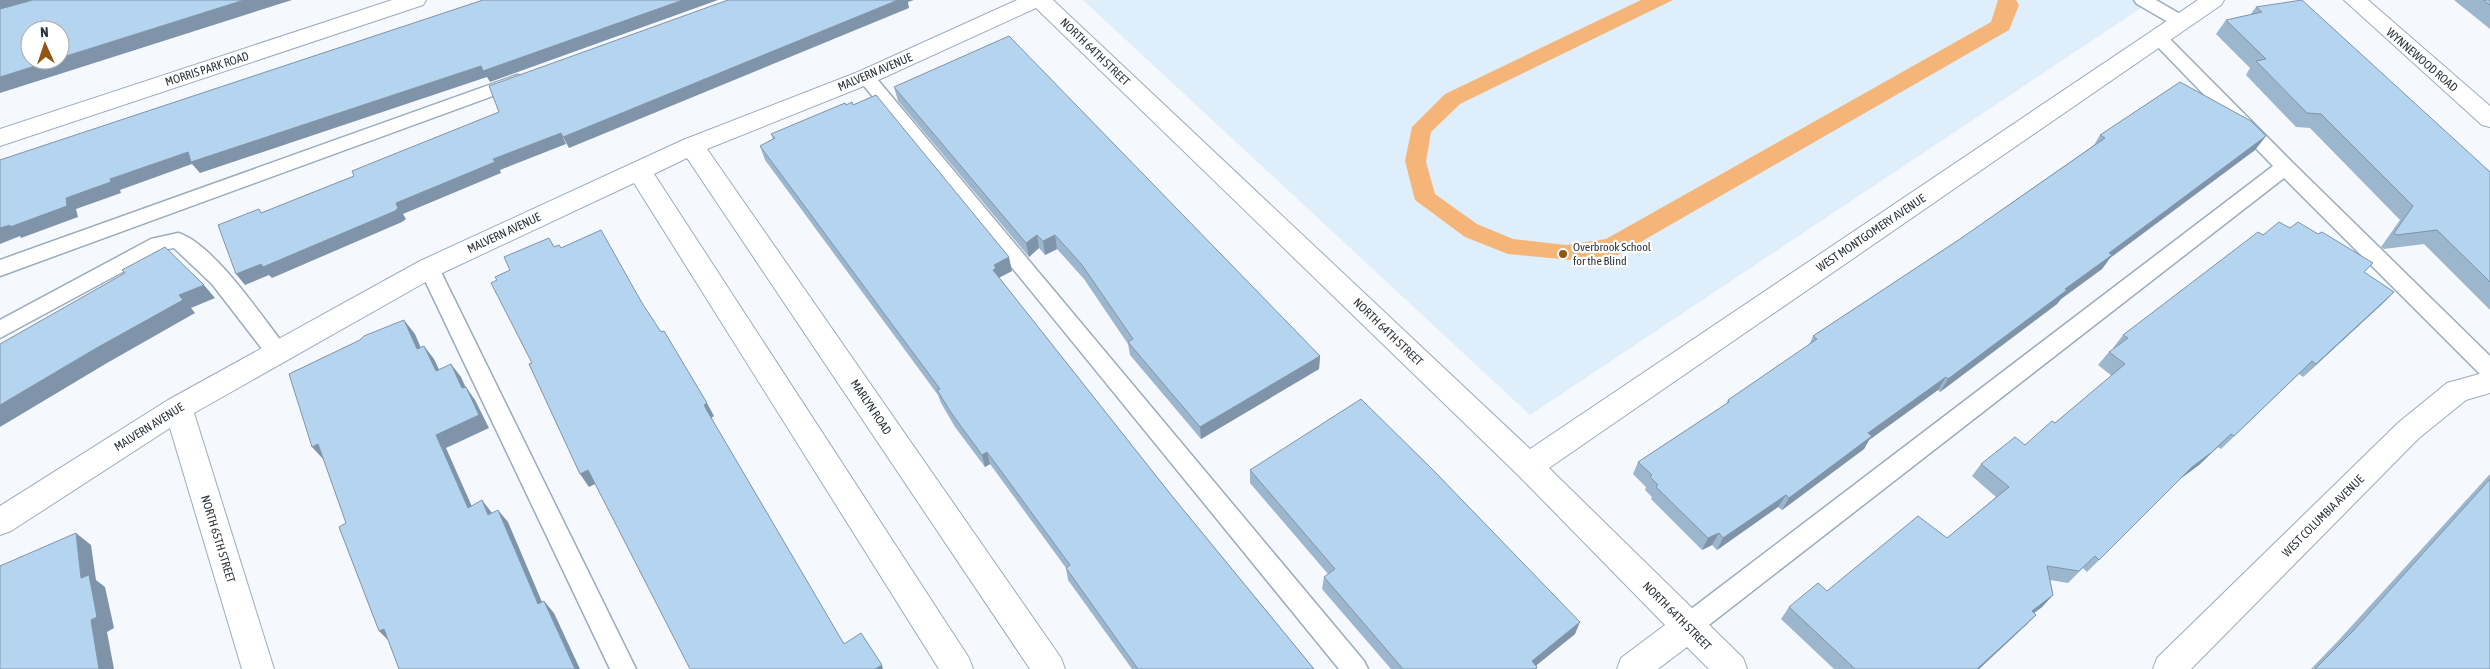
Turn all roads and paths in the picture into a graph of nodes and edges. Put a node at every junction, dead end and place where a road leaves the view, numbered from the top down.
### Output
1 (415, 0) edge
2 (1036, 0) edge
3 (1040, 0) edge
4 (2143, 0) edge
5 (2213, 0) edge
6 (2355, 0) edge
7 (2181, 22) junction
8 (2158, 37) junction
9 (534, 75) edge
10 (866, 77) junction
11 (2490, 119) edge
12 (0, 138) edge
13 (692, 146) junction
14 (2285, 167) junction
15 (639, 170) junction
16 (0, 268) edge
17 (429, 268) junction
18 (0, 330) edge
19 (277, 352) junction
20 (2490, 370) edge
21 (2490, 382) edge
22 (178, 408) junction
23 (1528, 466) junction
24 (0, 522) edge
25 (1687, 627) junction
26 (258, 669) edge
27 (623, 669) edge
28 (957, 669) edge
29 (1049, 669) edge
30 (1355, 669) edge
31 (1633, 669) edge
32 (1731, 669) edge
33 (2170, 669) edge

1 - 12 street, MORRIS PARK ROAD
2 - 10 street, MALVERN AVENUE
3 - 23 street, NORTH 64TH STREET
4 - 7 lane
5 - 7 street, WEST MONTGOMERY AVENUE
6 - 11 street, WYNNEWOOD ROAD
7 - 8 street, WEST MONTGOMERY AVENUE
8 - 14 lane
8 - 23 street, WEST MONTGOMERY AVENUE
9 - 16 lane
10 - 13 street, MALVERN AVENUE
10 - 30 lane
13 - 15 street, MALVERN AVENUE
13 - 29 street, MARLYN ROAD
14 - 20 lane
14 - 25 lane
15 - 17 street, MALVERN AVENUE
15 - 28 street
17 - 19 street, MALVERN AVENUE
17 - 27 lane
18 - 19 lane
19 - 22 street, MALVERN AVENUE
21 - 33 street, WEST COLUMBIA AVENUE
22 - 24 street, MALVERN AVENUE
22 - 26 street, NORTH 65TH STREET
23 - 25 street, NORTH 64TH STREET
25 - 31 street
25 - 32 street, NORTH 64TH STREET

